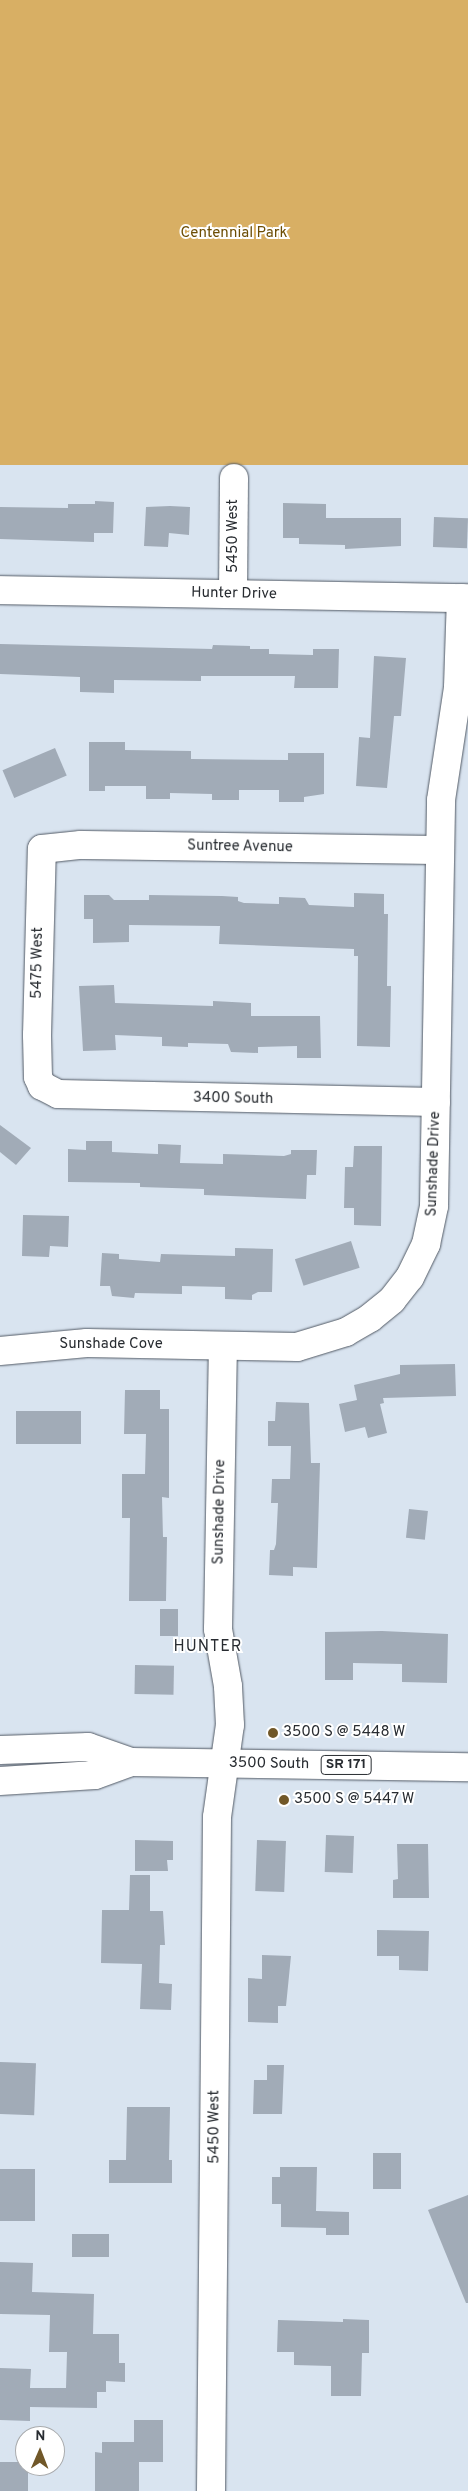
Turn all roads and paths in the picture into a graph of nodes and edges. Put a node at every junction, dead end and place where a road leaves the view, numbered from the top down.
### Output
1 (234, 478) dead end
2 (0, 590) edge
3 (233, 594) junction
4 (464, 598) edge
5 (42, 849) joint
6 (439, 850) junction
7 (38, 1077) joint
8 (436, 1102) junction
9 (223, 1346) junction
10 (0, 1351) edge
11 (0, 1750) edge
12 (131, 1762) junction
13 (223, 1763) junction
14 (468, 1767) edge
15 (0, 1781) edge
16 (211, 2491) edge

1 - 3 street, 5450 West
2 - 3 street, Hunter Drive
3 - 4 street, Hunter Drive
4 - 6 street, Sunshade Drive
5 - 6 street, Suntree Avenue
5 - 7 street, 5475 West
6 - 8 street, Sunshade Drive
7 - 8 street, 3400 South
8 - 9 street, Sunshade Drive
9 - 10 street, Sunshade Cove
9 - 13 street, Sunshade Drive
11 - 12 street, 3500 South / SR 171
12 - 13 street, 3500 South / SR 171
12 - 15 street, 3500 South / SR 171
13 - 14 street, 3500 South / SR 171
13 - 16 street, 5450 West

